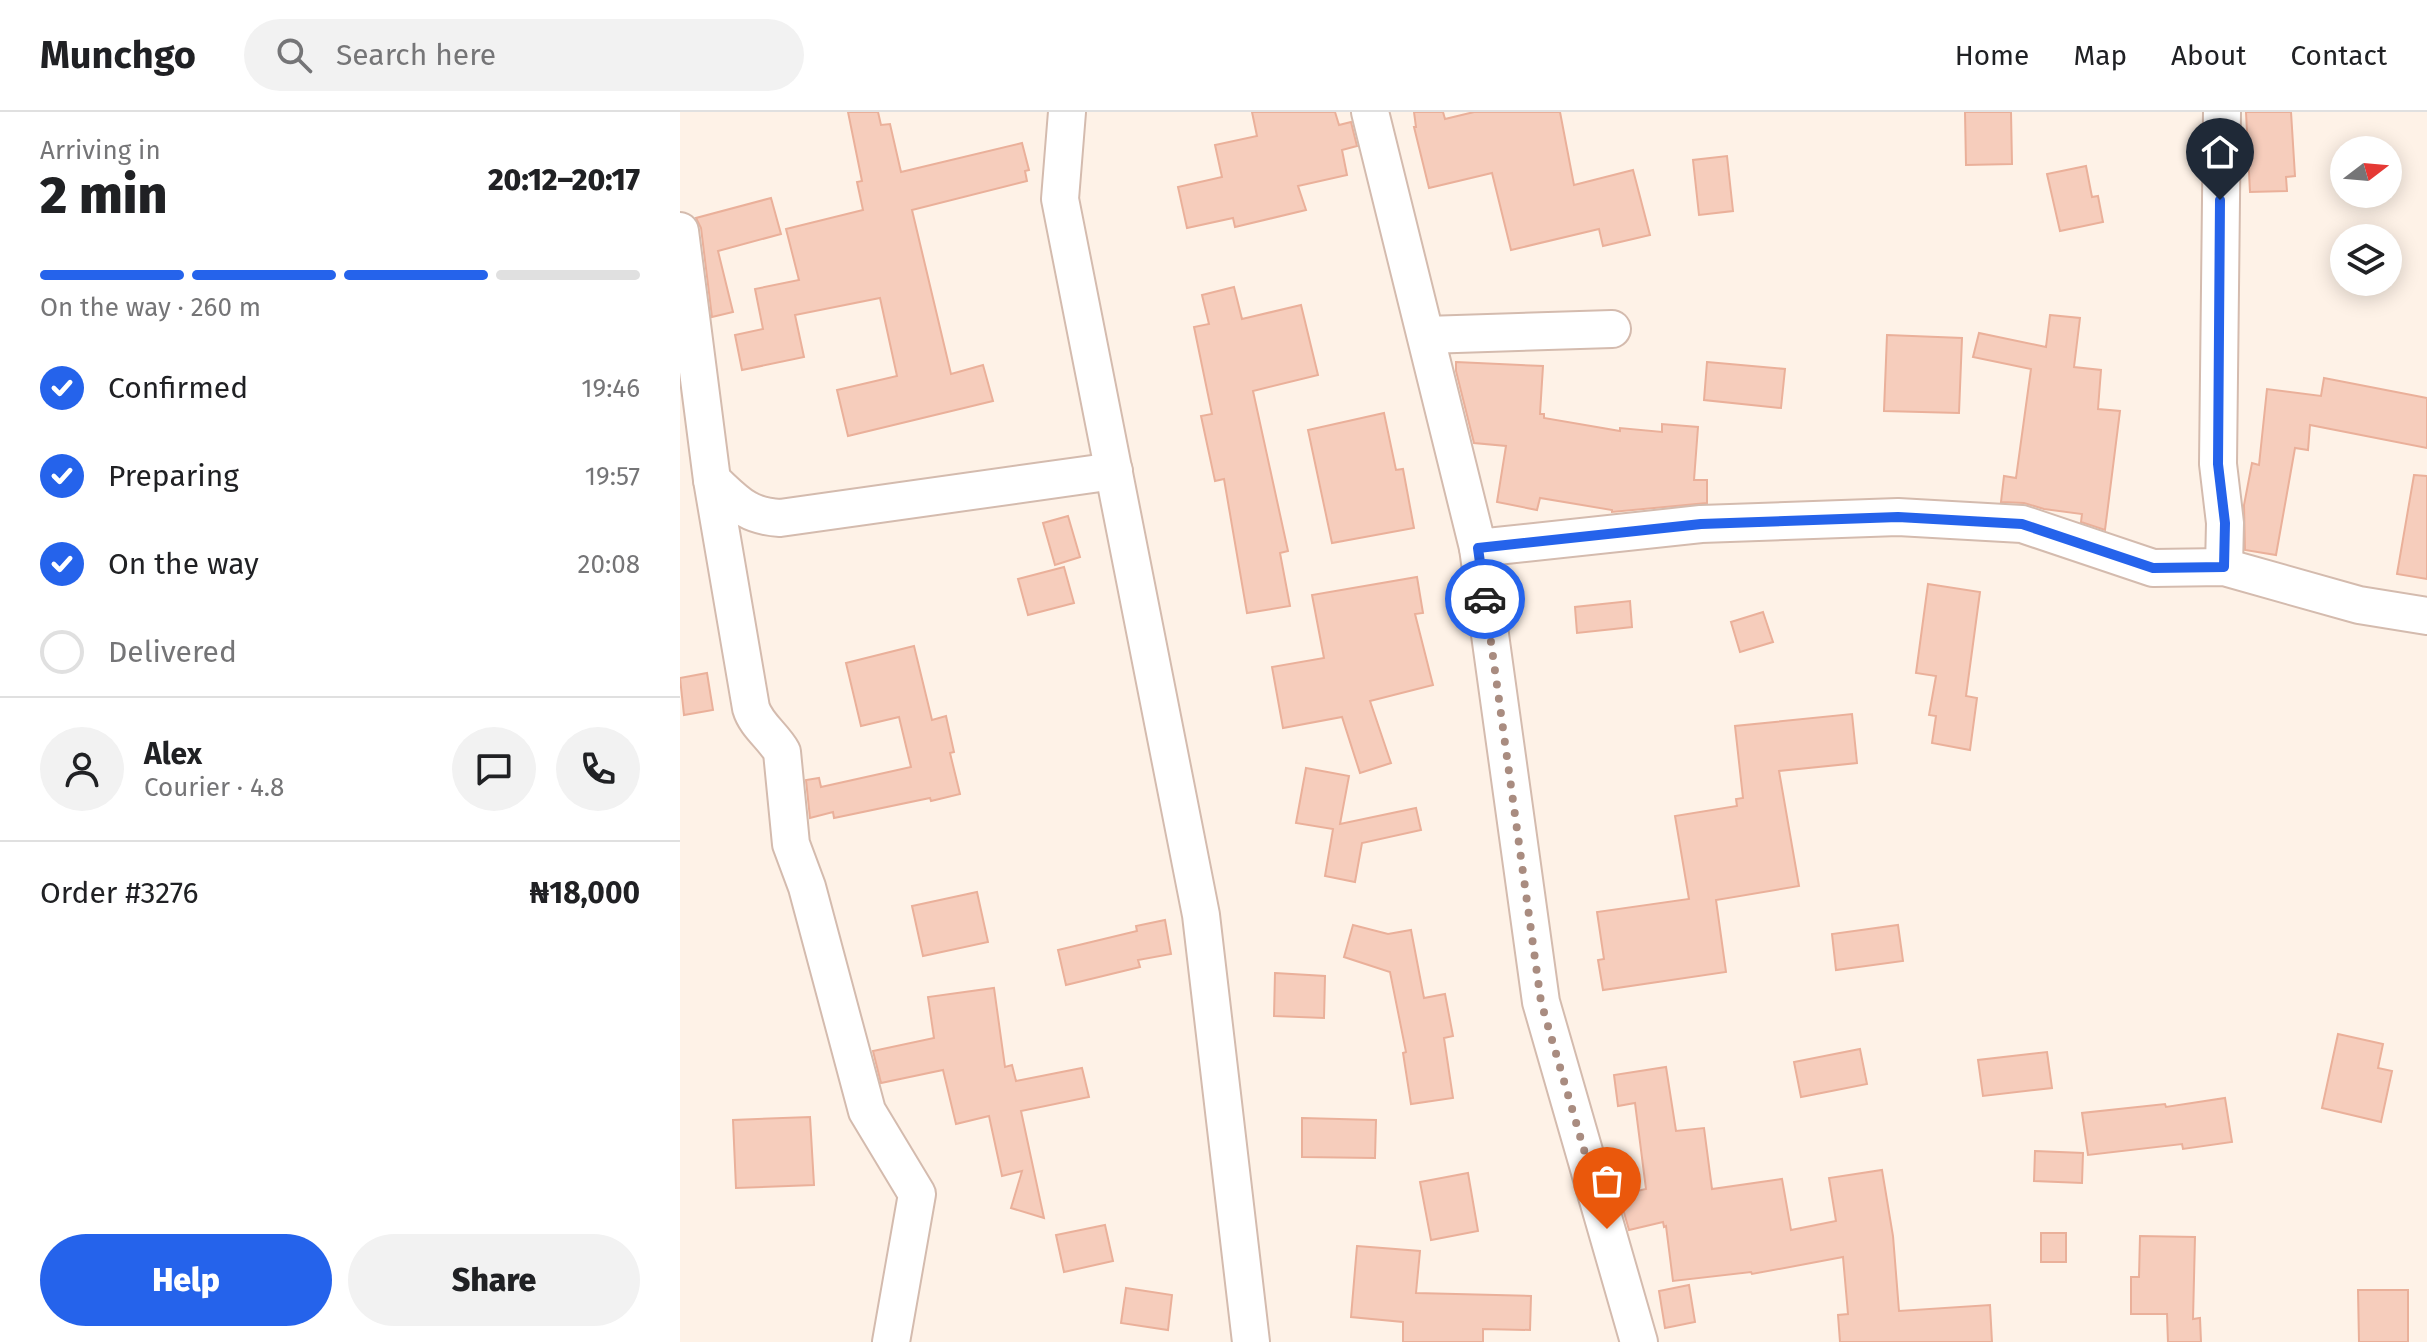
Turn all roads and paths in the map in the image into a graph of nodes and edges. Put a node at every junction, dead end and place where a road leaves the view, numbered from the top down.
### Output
1 (1067, 112) edge
2 (1370, 112) edge
3 (2222, 112) edge
4 (680, 231) edge
5 (1612, 329) dead end
6 (1426, 335) junction
7 (1114, 471) junction
8 (712, 480) junction
9 (1478, 548) junction
10 (2224, 567) junction
11 (2427, 616) edge
12 (891, 1342) edge
13 (1251, 1342) edge
14 (1639, 1342) edge

1 - 7 street
2 - 6 street
3 - 10 street
4 - 8 street
5 - 6 street
6 - 9 street
7 - 8 street
7 - 13 street
8 - 12 street
9 - 10 street
9 - 14 street
10 - 11 street

